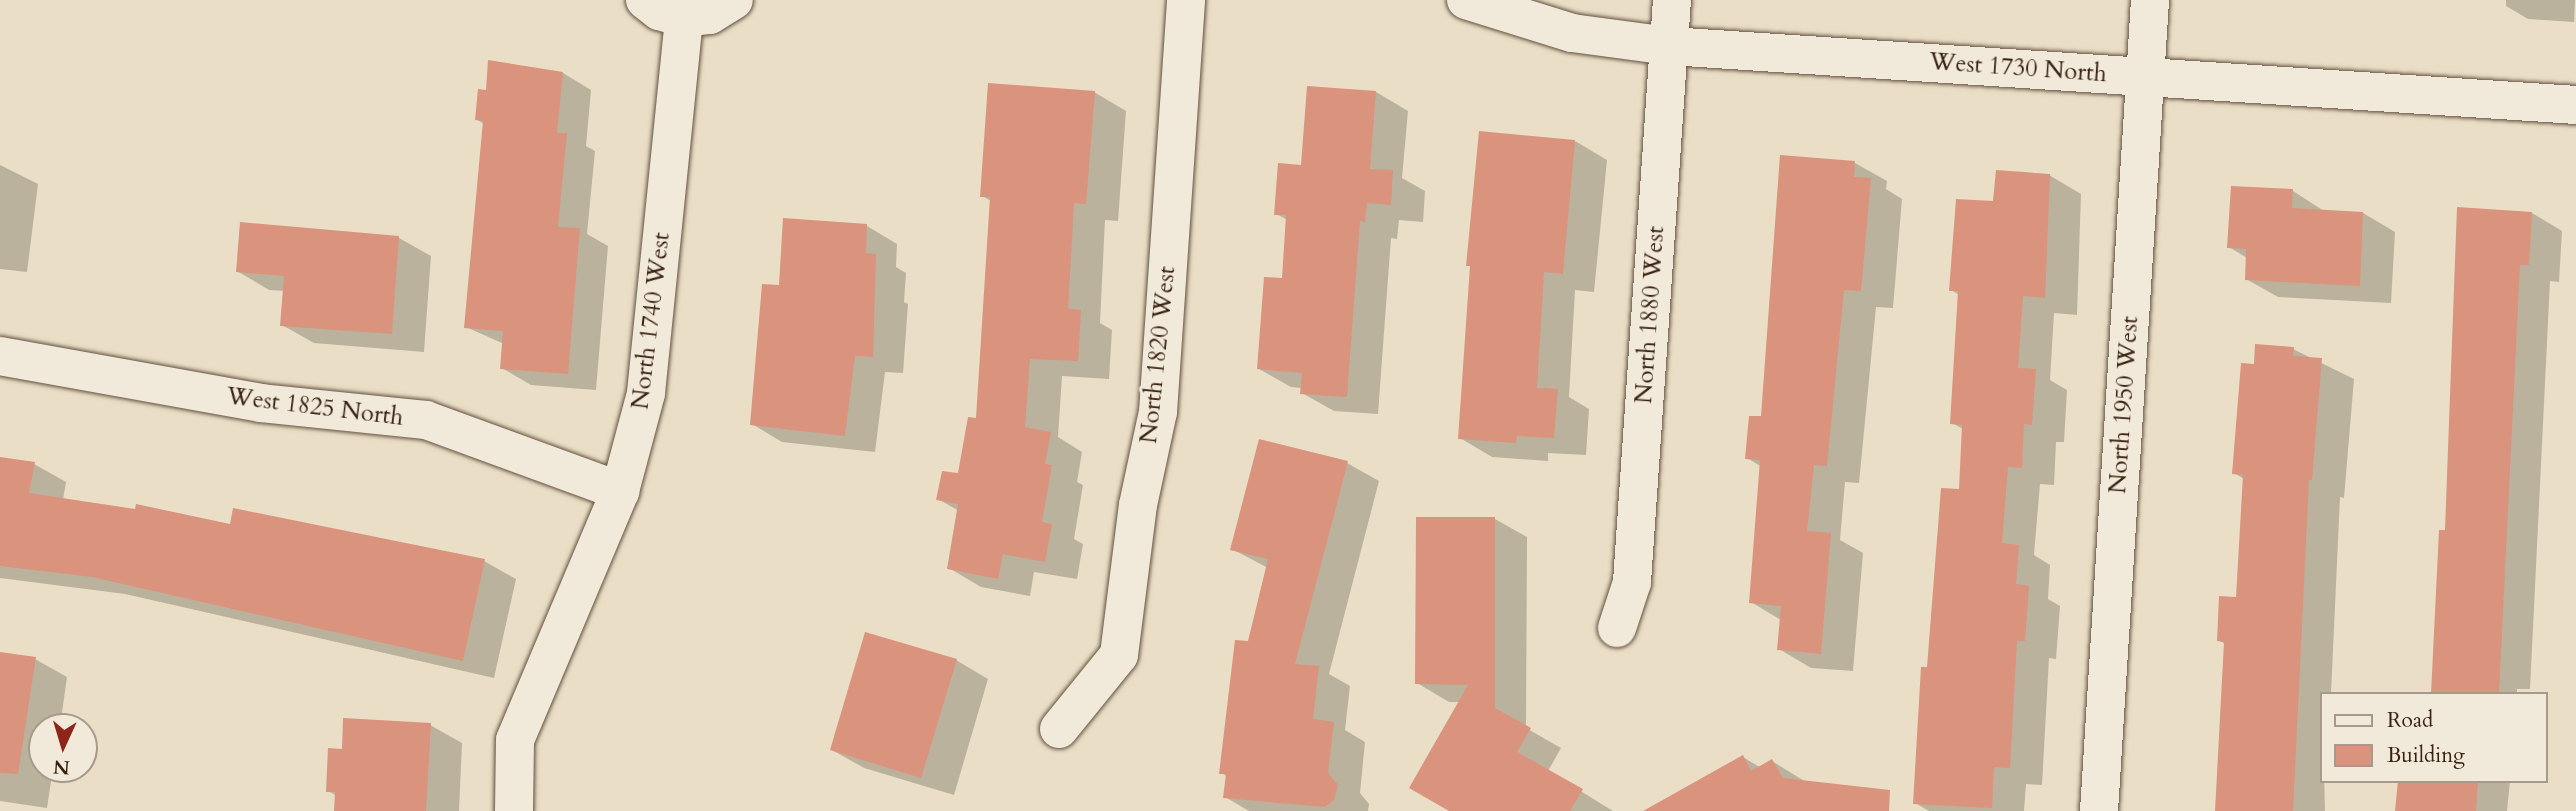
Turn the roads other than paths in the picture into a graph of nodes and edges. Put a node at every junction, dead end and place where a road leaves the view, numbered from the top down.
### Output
1 (645, 0) edge
2 (734, 0) edge
3 (1186, 0) edge
4 (1466, 0) edge
5 (1672, 0) edge
6 (2150, 0) edge
7 (684, 18) junction
8 (1669, 46) junction
9 (2145, 76) junction
10 (2576, 105) edge
11 (0, 356) edge
12 (620, 491) junction
13 (1616, 628) dead end
14 (1059, 729) dead end
15 (514, 811) edge
16 (2099, 811) edge

1 - 7 street
2 - 7 street
3 - 14 street, North 1820 West
4 - 8 street, West 1730 North
5 - 8 street, North 1880 West
6 - 9 street, North 1950 West
7 - 12 street, North 1740 West
8 - 9 street, West 1730 North
8 - 13 street, North 1880 West
9 - 10 street, West 1730 North
9 - 16 street, North 1950 West
11 - 12 street, West 1825 North
12 - 15 street, North 1740 West

